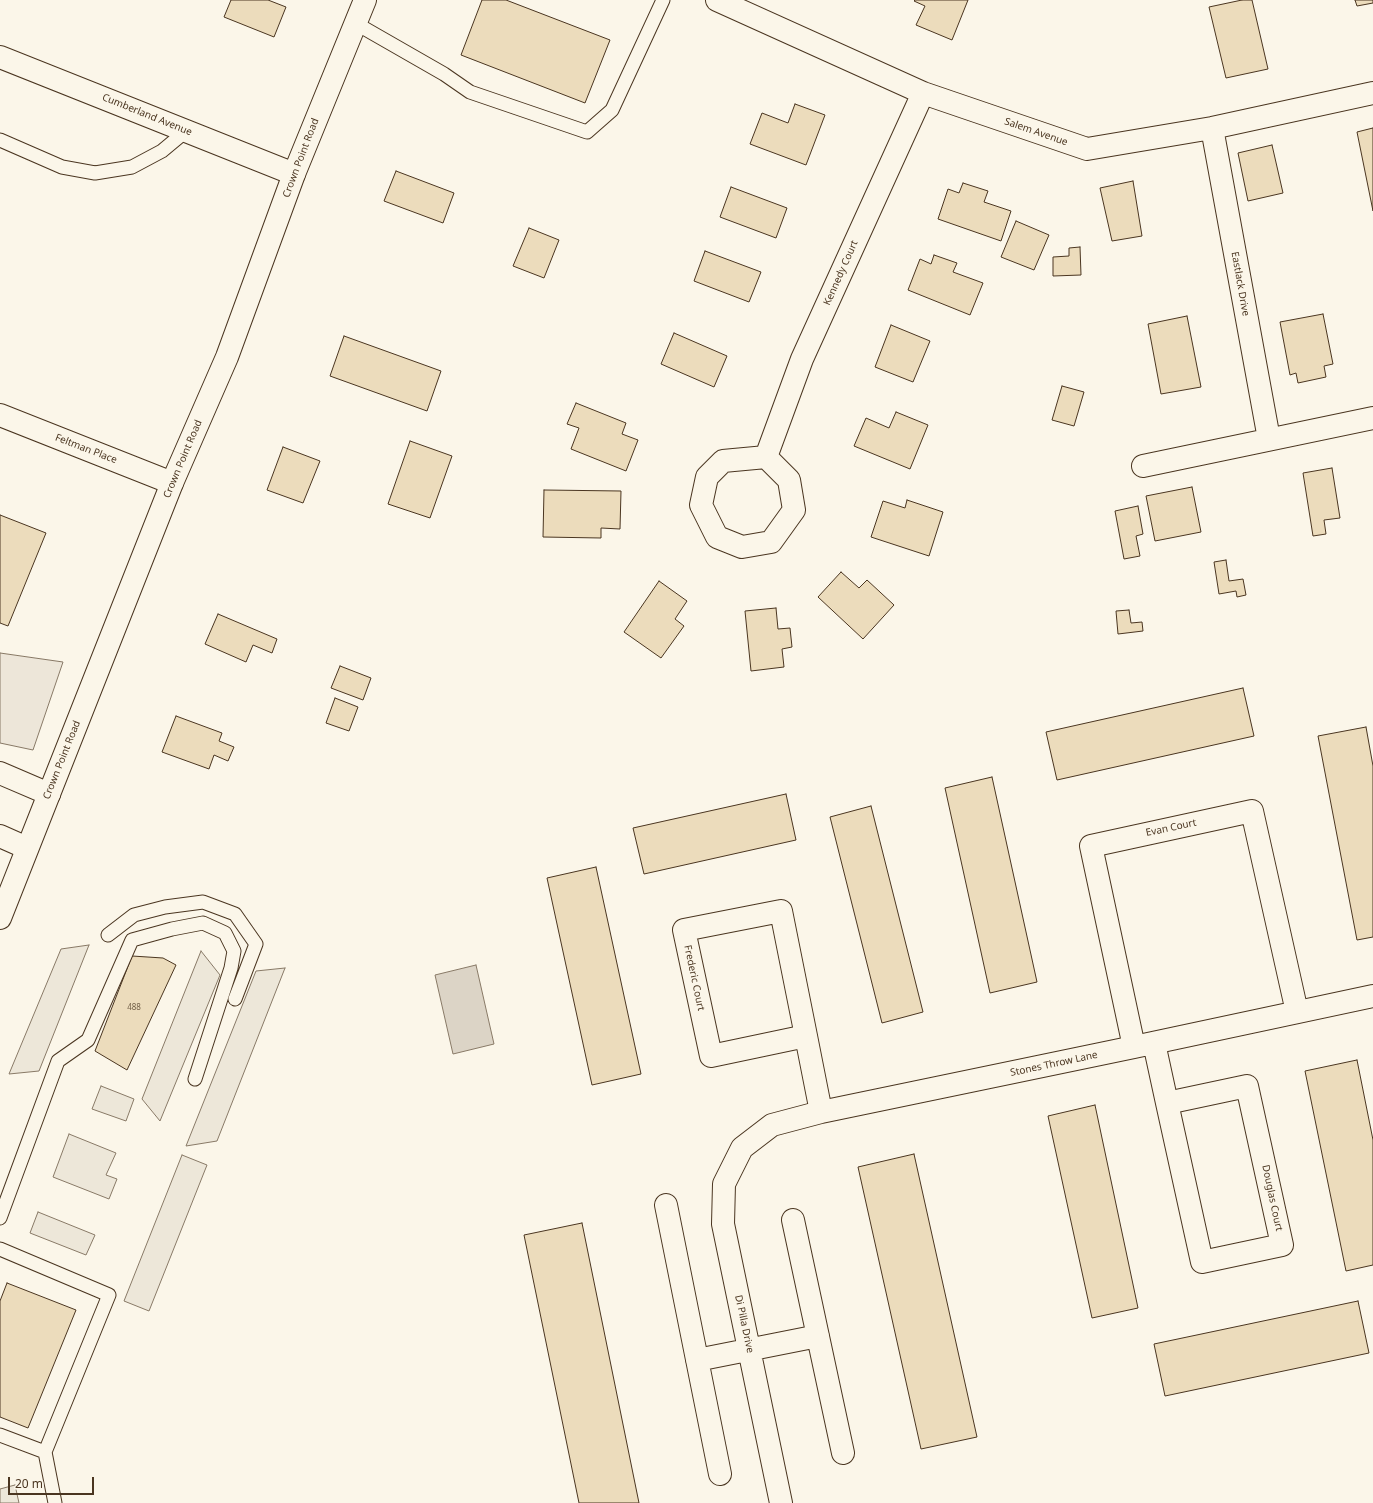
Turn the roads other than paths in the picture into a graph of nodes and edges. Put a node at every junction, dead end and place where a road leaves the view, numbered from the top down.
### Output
1 (364, 0) edge
2 (663, 0) edge
3 (718, 0) edge
4 (355, 22) junction
5 (0, 57) edge
6 (923, 93) junction
7 (1373, 93) edge
8 (1212, 128) junction
9 (186, 131) junction
10 (0, 140) edge
11 (294, 174) junction
12 (0, 415) edge
13 (1373, 418) edge
14 (1268, 439) junction
15 (766, 457) junction
16 (1143, 466) dead end
17 (172, 483) junction
18 (0, 773) edge
19 (49, 794) junction
20 (0, 836) edge
21 (27, 848) junction
22 (0, 918) edge
23 (108, 936) dead end
24 (1373, 996) edge
25 (235, 999) dead end
26 (1297, 1012) junction
27 (806, 1036) junction
28 (1144, 1045) junction
29 (195, 1079) dead end
30 (1167, 1103) junction
31 (821, 1112) junction
32 (742, 1148) joint
33 (666, 1205) dead end
34 (0, 1218) edge
35 (793, 1220) dead end
36 (1, 1252) edge
37 (818, 1336) junction
38 (749, 1350) junction
39 (697, 1360) junction
40 (0, 1435) edge
41 (45, 1452) junction
42 (844, 1453) dead end
43 (720, 1474) dead end
44 (55, 1503) edge
45 (781, 1503) edge

1 - 4 main road, Crown Point Road
2 - 4 lane
3 - 6 main road, Salem Avenue
4 - 11 main road, Crown Point Road
5 - 9 main road, Cumberland Avenue
6 - 8 main road, Salem Avenue
6 - 15 main road, Kennedy Court
7 - 8 main road, Salem Avenue
8 - 14 main road, Eastlack Drive
9 - 10 lane
9 - 11 main road, Cumberland Avenue
11 - 17 main road, Crown Point Road
12 - 17 main road, Feltman Place
13 - 14 main road
14 - 16 main road
15 - 15 main road
17 - 19 main road, Crown Point Road
18 - 19 main road
19 - 21 main road, Crown Point Road
20 - 21 main road
21 - 22 main road, Crown Point Road
23 - 25 lane
24 - 26 main road, Stones Throw Lane
26 - 28 main road, Stones Throw Lane
26 - 28 main road, Evan Court
27 - 27 main road, Frederic Court
27 - 31 main road, Frederic Court
28 - 30 main road, Douglas Court
28 - 31 main road, Stones Throw Lane
29 - 34 lane
30 - 30 main road, Douglas Court
31 - 32 main road, Stones Throw Lane
32 - 38 main road, Di Pilla Drive
33 - 39 main road
35 - 37 main road
36 - 41 lane
37 - 38 main road
37 - 42 main road
38 - 39 main road
38 - 45 main road, Di Pilla Drive
39 - 43 main road
40 - 41 lane
41 - 44 lane

